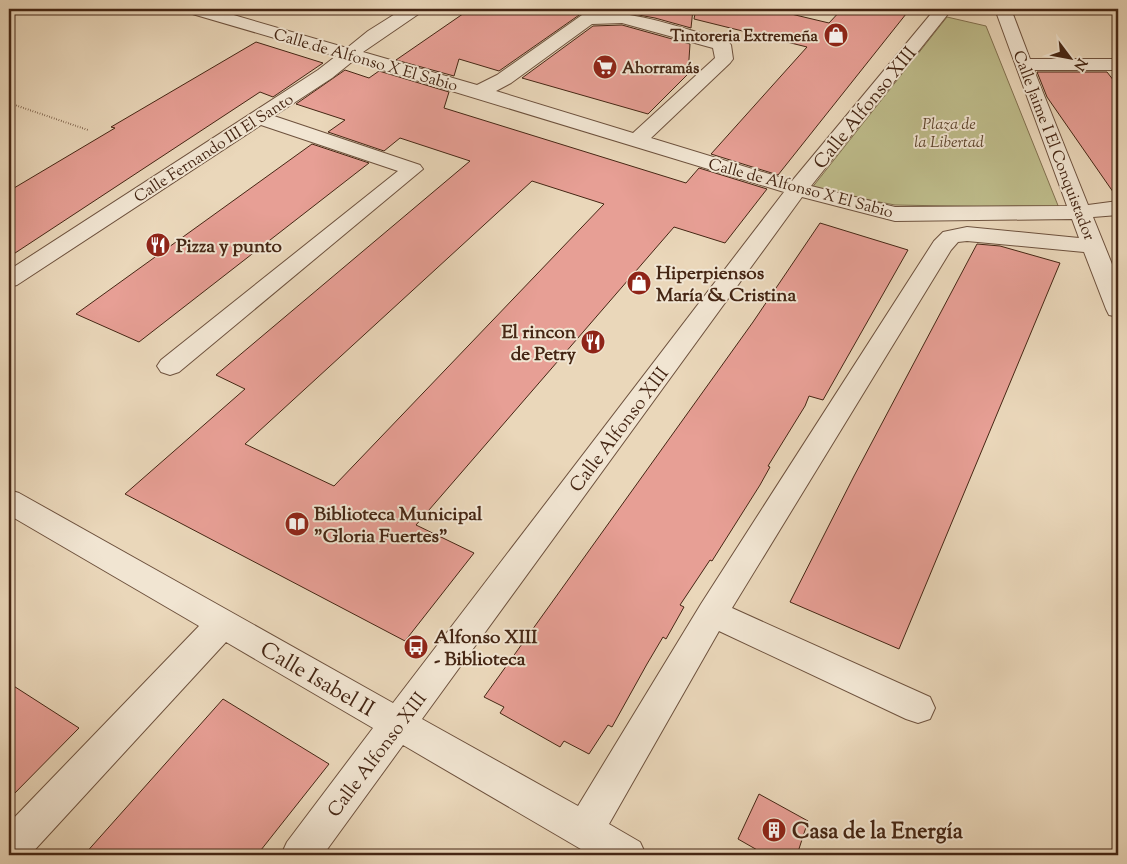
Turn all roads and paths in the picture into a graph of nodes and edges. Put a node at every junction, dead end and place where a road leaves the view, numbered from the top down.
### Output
1 (196, 9) edge
2 (414, 9) edge
3 (944, 9) edge
4 (1001, 12) edge
5 (349, 55) junction
6 (1118, 64) edge
7 (1023, 65) junction
8 (479, 92) junction
9 (9, 103) edge
10 (258, 117) junction
11 (88, 130) dead end
12 (637, 140) junction
13 (797, 189) junction
14 (1118, 208) edge
15 (1080, 212) junction
16 (1094, 246) junction
17 (9, 280) edge
18 (1118, 309) edge
19 (170, 366) dead end
20 (9, 501) edge
21 (712, 613) junction
22 (223, 624) junction
23 (918, 708) dead end
24 (399, 724) junction
25 (584, 831) junction
26 (9, 850) edge
27 (300, 855) edge
28 (627, 855) edge

1 - 5 street, Calle de Alfonso X El Sabio
2 - 5 street, Calle Fernando III El Santo
3 - 13 street, Calle Alfonso XIII
4 - 7 street, Calle Jaime I El Conquistador
5 - 8 street, Calle de Alfonso X El Sabio
5 - 10 street, Calle Fernando III El Santo
6 - 7 street
7 - 15 street, Calle Jaime I El Conquistador
8 - 12 street, Calle de Alfonso X El Sabio
8 - 12 street, Calle de Alfonso X El Sabio
9 - 11 path
10 - 17 street, Calle Fernando III El Santo
10 - 19 street
12 - 13 street, Calle de Alfonso X El Sabio
13 - 15 street, Calle de Alfonso X El Sabio
13 - 24 street, Calle Alfonso XIII
14 - 15 street, Calle de Alfonso X El Sabio
15 - 16 street, Calle Jaime I El Conquistador
16 - 18 street, Calle Jaime I El Conquistador
16 - 21 street
20 - 22 street, Calle Isabel II
21 - 23 street
21 - 25 street
22 - 24 street, Calle Isabel II
22 - 26 street
24 - 25 street, Calle Isabel II
24 - 27 street, Calle Alfonso XIII
25 - 28 street, Calle Isabel II

